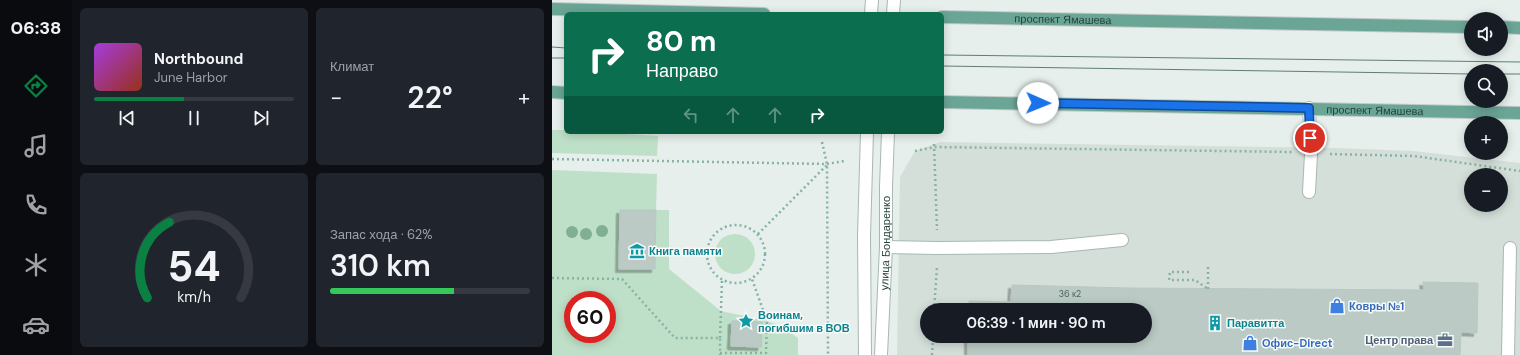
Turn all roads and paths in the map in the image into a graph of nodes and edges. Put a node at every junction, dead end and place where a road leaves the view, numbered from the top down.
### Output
1 (872, 0) edge
2 (894, 0) edge
3 (552, 9) edge
4 (679, 12) edge
5 (871, 12) edge
6 (893, 12) edge
7 (944, 17) edge
8 (1464, 27) edge
9 (1508, 27) edge
10 (1520, 28) edge
11 (552, 92) edge
12 (564, 93) edge
13 (944, 102) edge
14 (1309, 108) junction
15 (1520, 113) edge
16 (866, 134) edge
17 (888, 134) edge
18 (822, 142) dead end
19 (934, 145) junction
20 (915, 151) dead end
21 (1311, 154) junction
22 (552, 159) edge
23 (844, 161) dead end
24 (827, 164) junction
25 (1520, 171) edge
26 (1309, 192) dead end
27 (758, 234) junction
28 (1122, 240) dead end
29 (886, 247) junction
30 (937, 248) junction
31 (1510, 248) dead end
32 (1208, 265) dead end
33 (1189, 272) dead end
34 (552, 278) edge
35 (752, 279) junction
36 (722, 280) junction
37 (934, 303) edge
38 (720, 338) junction
39 (933, 343) edge
40 (720, 354) edge
41 (828, 355) edge
42 (865, 355) edge
43 (881, 355) edge
44 (932, 355) edge
45 (1508, 355) edge

1 - 5 street
2 - 6 street
3 - 4 main road
7 - 8 main road, проспект Ямашева
9 - 10 main road
11 - 12 main road
13 - 14 main road, проспект Ямашева
14 - 15 main road, проспект Ямашева
14 - 21 street
16 - 42 street, улица Бондаренко
17 - 29 street, улица Бондаренко
18 - 24 path
19 - 20 path
19 - 21 path
19 - 30 path
21 - 25 path
21 - 26 street
22 - 24 path
23 - 24 path
24 - 27 path
24 - 41 path
27 - 35 path
27 - 36 path
28 - 30 street
29 - 30 street
29 - 43 street, улица Бондаренко
30 - 37 path
31 - 45 street
32 - 33 path
34 - 38 path
35 - 36 path
35 - 40 path
36 - 38 path
38 - 40 path
39 - 44 path

